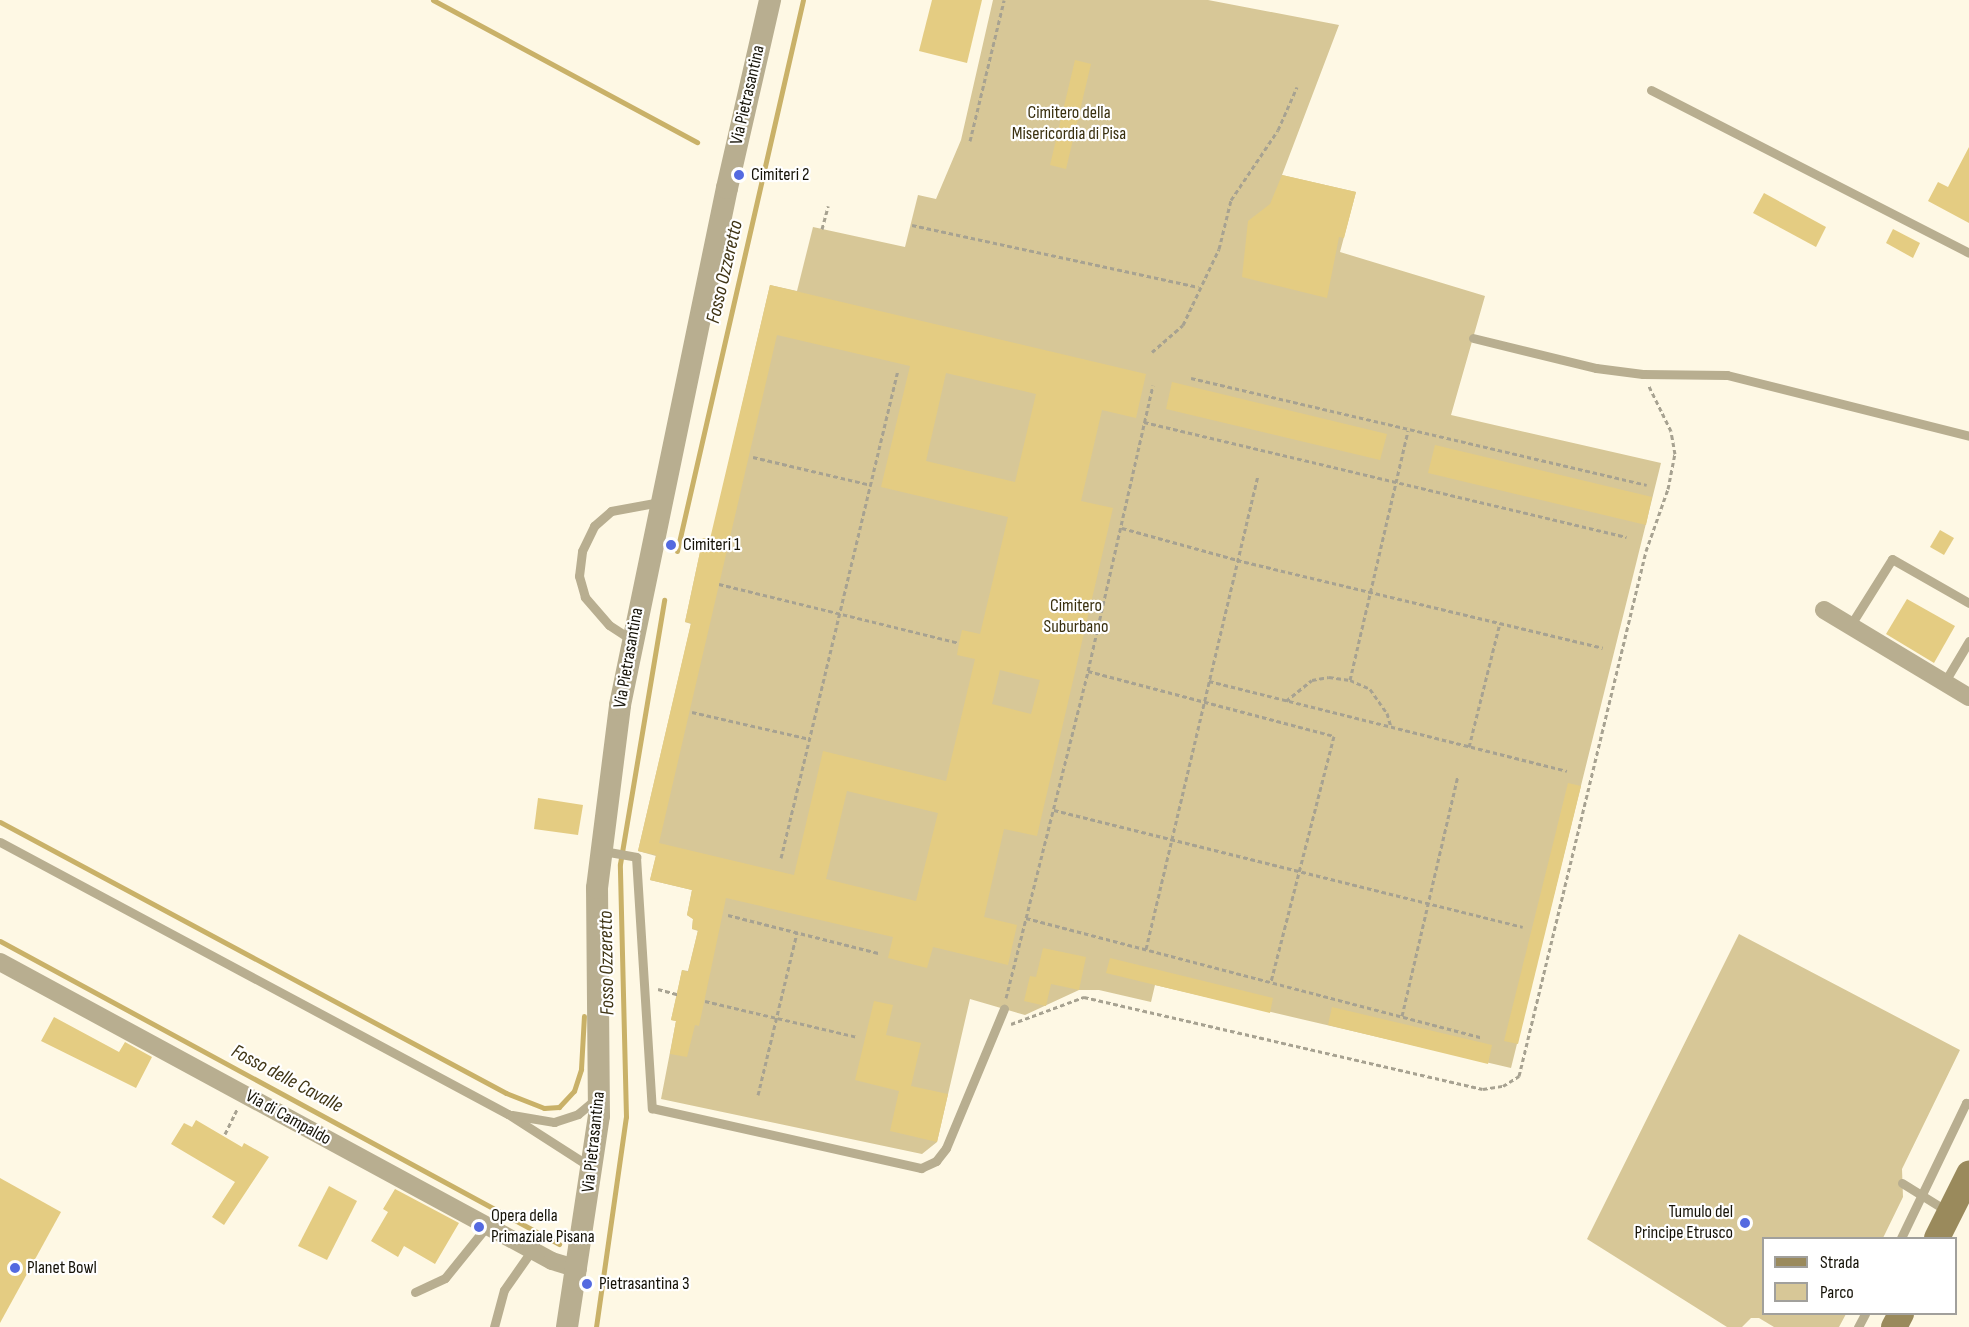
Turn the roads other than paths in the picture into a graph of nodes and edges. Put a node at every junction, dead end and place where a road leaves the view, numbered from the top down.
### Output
1 (770, 0) edge
2 (1651, 90) dead end
3 (1969, 253) edge
4 (1473, 338) dead end
5 (1969, 436) edge
6 (663, 502) junction
7 (1969, 603) edge
8 (1824, 610) dead end
9 (1850, 626) junction
10 (632, 640) junction
11 (1969, 641) edge
12 (1944, 684) junction
13 (1969, 697) edge
14 (0, 842) edge
15 (605, 851) junction
16 (0, 962) edge
17 (1004, 1009) road end
18 (600, 1096) junction
19 (1969, 1104) edge
20 (508, 1114) junction
21 (593, 1168) junction
22 (1969, 1174) edge
23 (1902, 1183) dead end
24 (1922, 1195) junction
25 (1950, 1213) junction
26 (487, 1226) junction
27 (1902, 1237) edge
28 (1938, 1237) edge
29 (531, 1250) junction
30 (578, 1269) junction
31 (415, 1292) dead end
32 (494, 1327) edge
33 (567, 1327) edge

1 - 6 street, Via Pietrasantina
2 - 3 lane
4 - 5 lane
6 - 10 street, Via Pietrasantina
6 - 10 lane
7 - 9 lane
8 - 9 street
9 - 12 street
10 - 15 street, Via Pietrasantina
11 - 12 lane
12 - 13 street
14 - 20 lane
15 - 17 lane
15 - 18 street, Via Pietrasantina
16 - 26 street, Via di Campaldo
18 - 20 lane
18 - 21 street, Via Pietrasantina
19 - 24 lane
20 - 21 lane
21 - 30 street, Via Pietrasantina
22 - 25 main road
23 - 24 lane
24 - 25 lane
24 - 27 lane
25 - 28 main road
26 - 29 street, Via di Campaldo
26 - 31 lane
29 - 30 street, Via di Campaldo
29 - 32 lane
30 - 33 street, Via Pietrasantina

